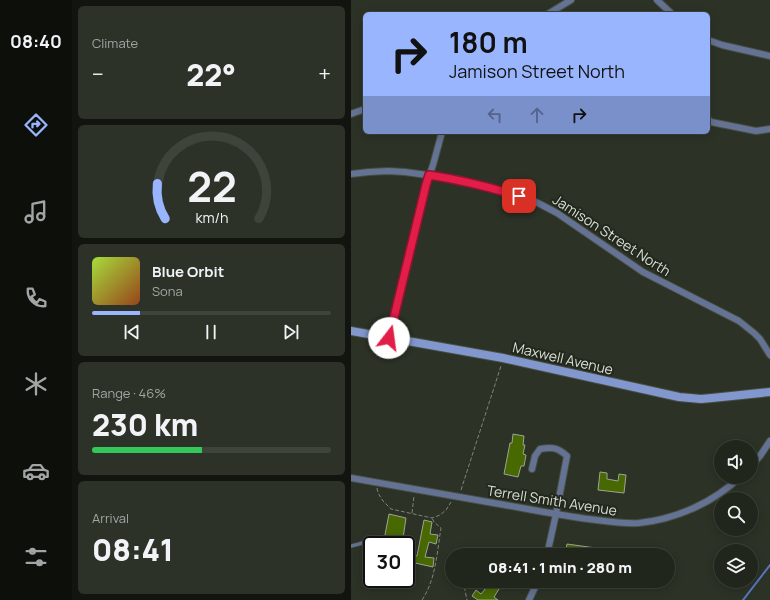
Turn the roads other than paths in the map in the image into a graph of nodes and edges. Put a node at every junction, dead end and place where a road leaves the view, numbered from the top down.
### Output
1 (571, 0) edge
2 (657, 0) edge
3 (551, 12) edge
4 (670, 12) edge
5 (710, 41) edge
6 (770, 56) edge
7 (363, 110) edge
8 (351, 114) edge
9 (710, 121) edge
10 (770, 129) edge
11 (441, 134) edge
12 (351, 174) edge
13 (429, 175) junction
14 (351, 331) edge
15 (389, 338) junction
16 (770, 355) edge
17 (770, 392) edge
18 (770, 441) edge
19 (758, 457) edge
20 (532, 468) dead end
21 (351, 478) edge
22 (731, 484) edge
23 (557, 514) junction
24 (363, 543) edge
25 (351, 546) edge
26 (549, 548) edge
27 (535, 588) edge
28 (529, 600) edge

1 - 3 street
2 - 4 street
5 - 6 street
7 - 8 street
9 - 10 street
11 - 13 street
12 - 13 street, Jamison Street North
13 - 15 street
13 - 16 street, Jamison Street North
14 - 15 main road, Maxwell Avenue
15 - 17 main road, Maxwell Avenue
18 - 19 street
20 - 23 street
21 - 23 street, Terrell Smith Avenue
22 - 23 street, Terrell Smith Avenue
23 - 26 street
24 - 25 lane
27 - 28 street

